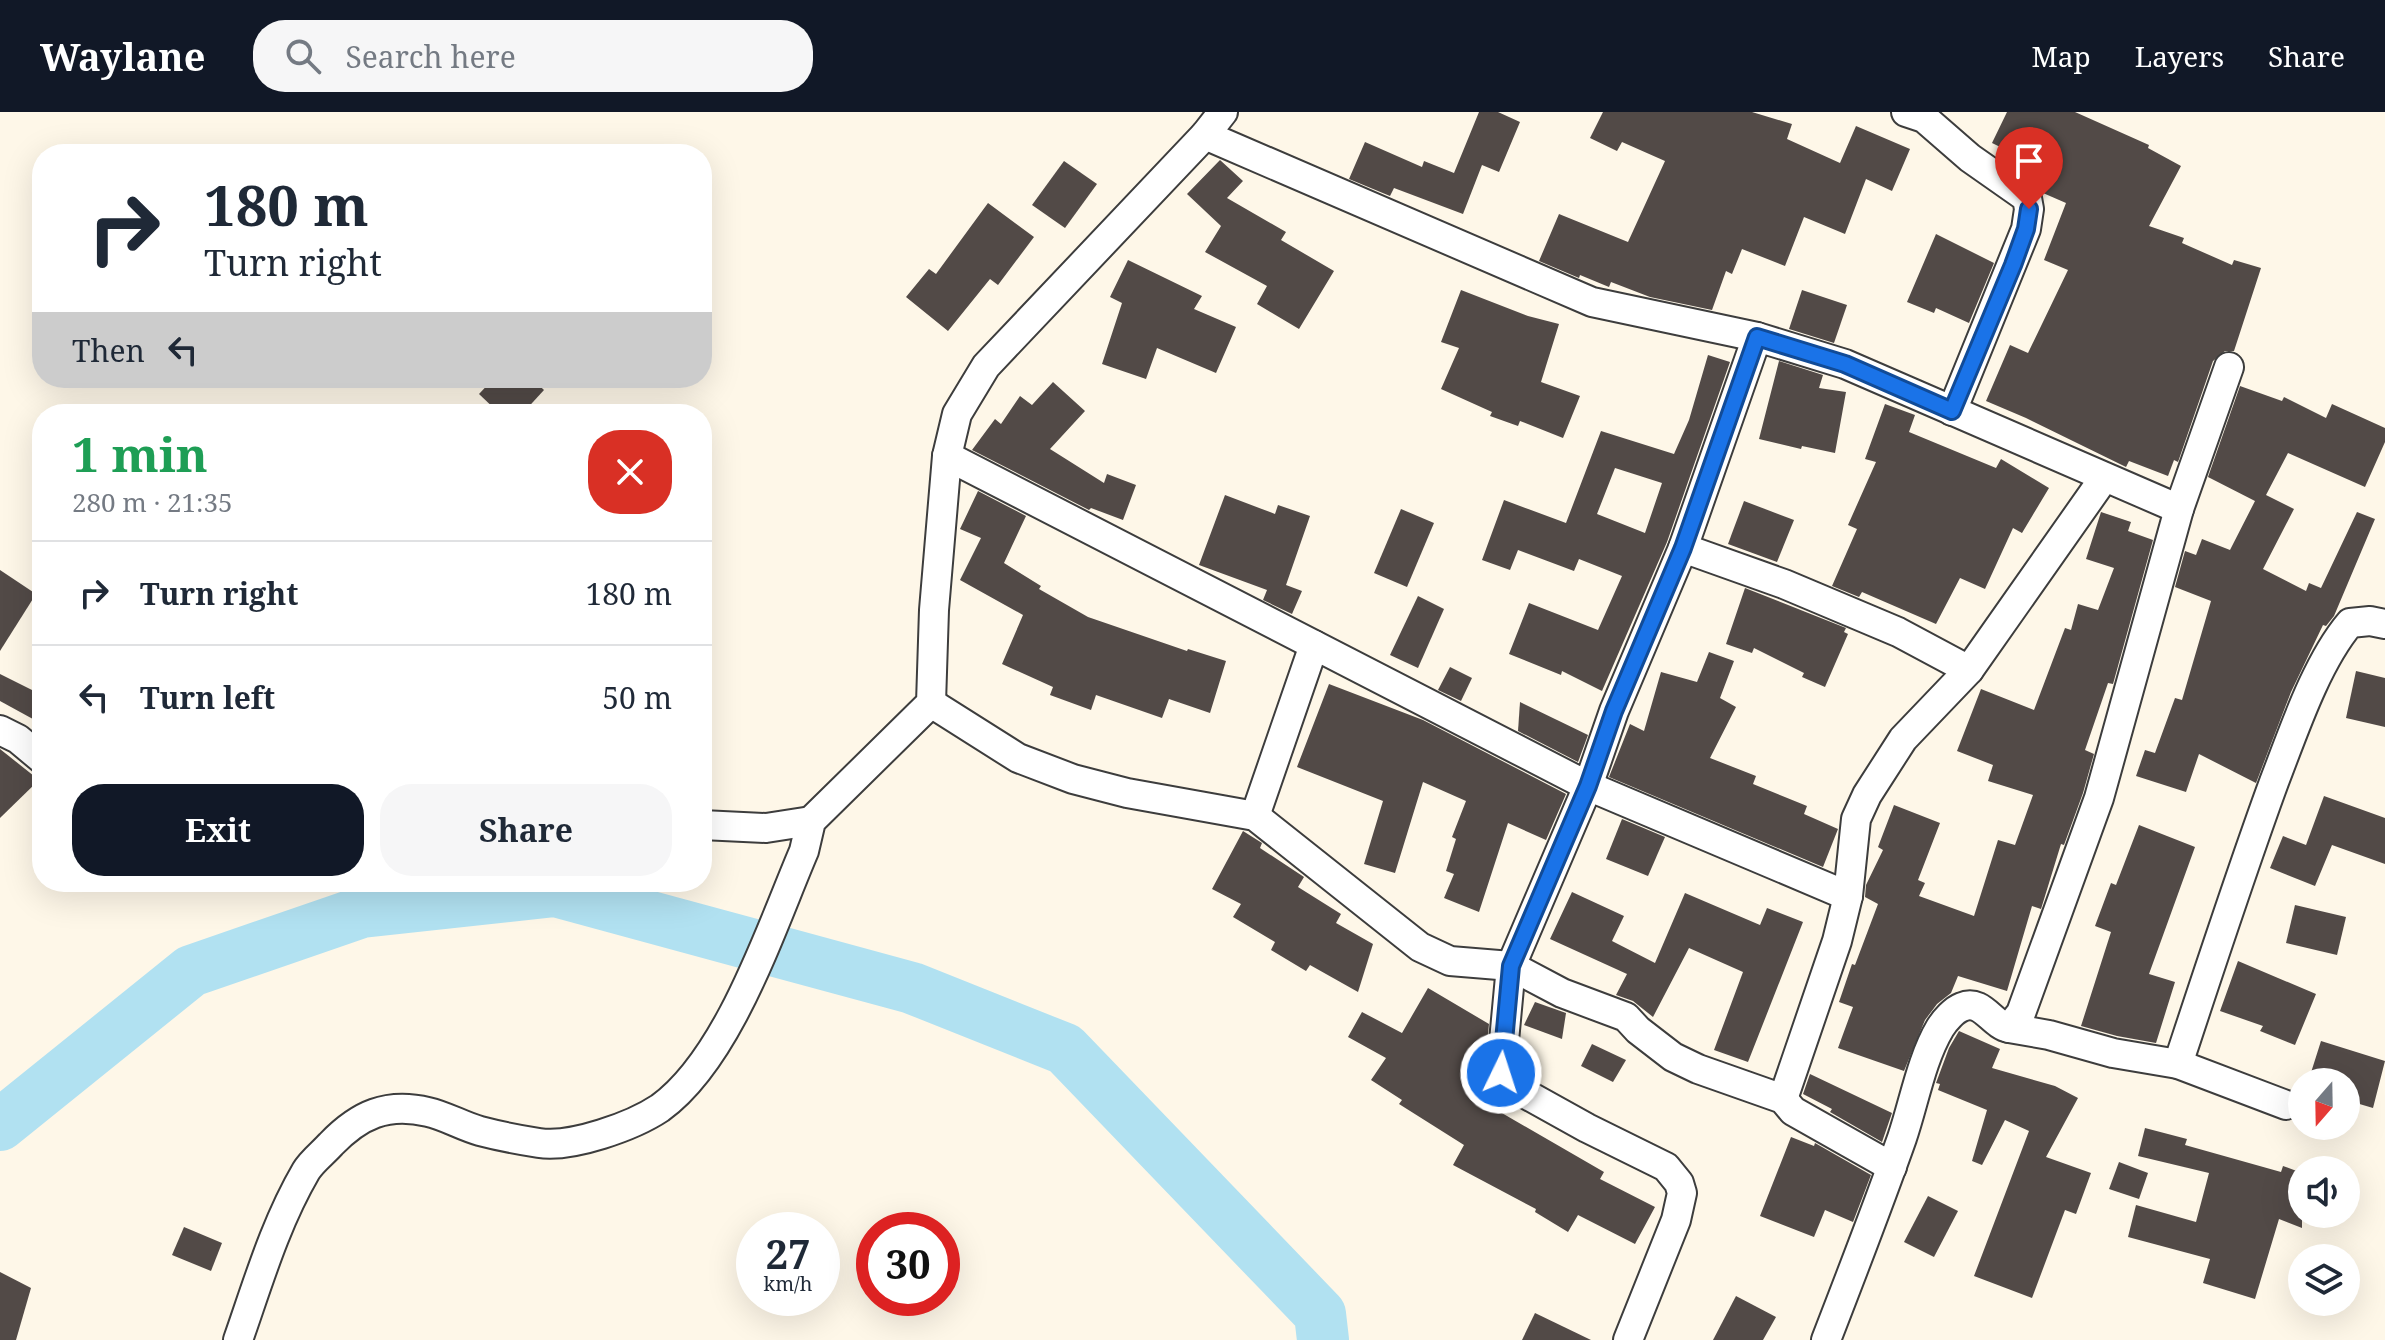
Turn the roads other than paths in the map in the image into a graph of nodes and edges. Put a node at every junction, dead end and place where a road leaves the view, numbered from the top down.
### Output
1 (1223, 112) edge
2 (1919, 114) edge
3 (1205, 135) junction
4 (1757, 337) junction
5 (2229, 367) dead end
6 (1952, 411) junction
7 (947, 456) junction
8 (2104, 478) junction
9 (2179, 509) junction
10 (1683, 548) junction
11 (2385, 624) edge
12 (1314, 645) junction
13 (1969, 670) junction
14 (931, 703) junction
15 (0, 730) edge
16 (32, 751) edge
17 (1588, 786) junction
18 (1255, 816) junction
19 (811, 821) junction
20 (712, 825) edge
21 (1848, 896) junction
22 (1511, 966) junction
23 (2009, 1028) junction
24 (2178, 1064) junction
25 (1783, 1099) junction
26 (2286, 1105) dead end
27 (1892, 1167) junction
28 (238, 1340) edge
29 (1628, 1340) edge
30 (1826, 1340) edge

1 - 3 street
2 - 6 street
3 - 4 street
3 - 7 street
4 - 6 street
4 - 10 street
5 - 9 street
6 - 8 street
7 - 12 street
7 - 14 street
8 - 9 street
8 - 13 street
9 - 23 street
10 - 13 street
10 - 17 street
11 - 24 street
12 - 17 street
12 - 18 street
13 - 21 street
14 - 18 street
14 - 19 street
15 - 16 street
17 - 21 street
17 - 22 street
18 - 22 street
19 - 20 street
19 - 28 street
21 - 25 street
22 - 25 street
22 - 29 street
23 - 24 street
23 - 27 street
24 - 26 street
25 - 27 street
27 - 30 street

